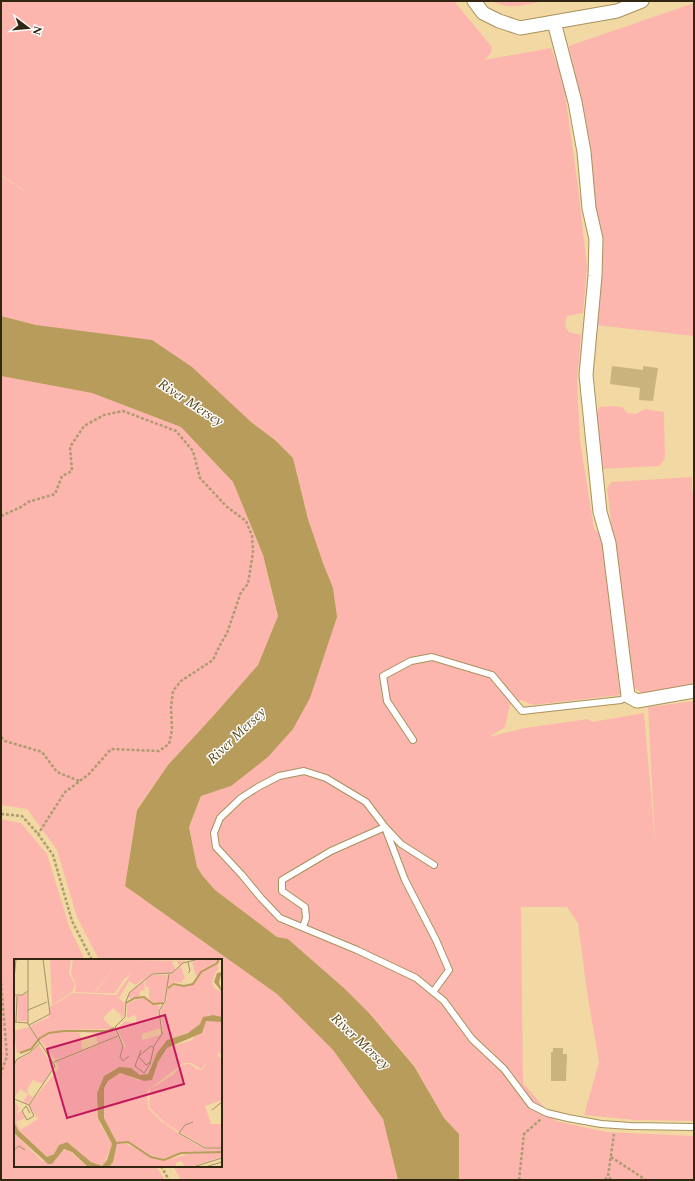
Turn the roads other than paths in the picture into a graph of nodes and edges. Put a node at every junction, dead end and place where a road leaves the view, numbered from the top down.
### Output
1 (474, 1) edge
2 (642, 1) edge
3 (554, 22) junction
4 (694, 691) edge
5 (628, 696) junction
6 (413, 740) dead end
7 (385, 827) junction
8 (434, 865) dead end
9 (302, 927) junction
10 (433, 992) junction
11 (694, 1127) edge

1 - 3 street
2 - 3 street
3 - 5 street
4 - 5 street
5 - 6 lane
7 - 8 lane
7 - 9 lane
7 - 9 lane
7 - 10 lane
9 - 10 lane
10 - 11 lane

